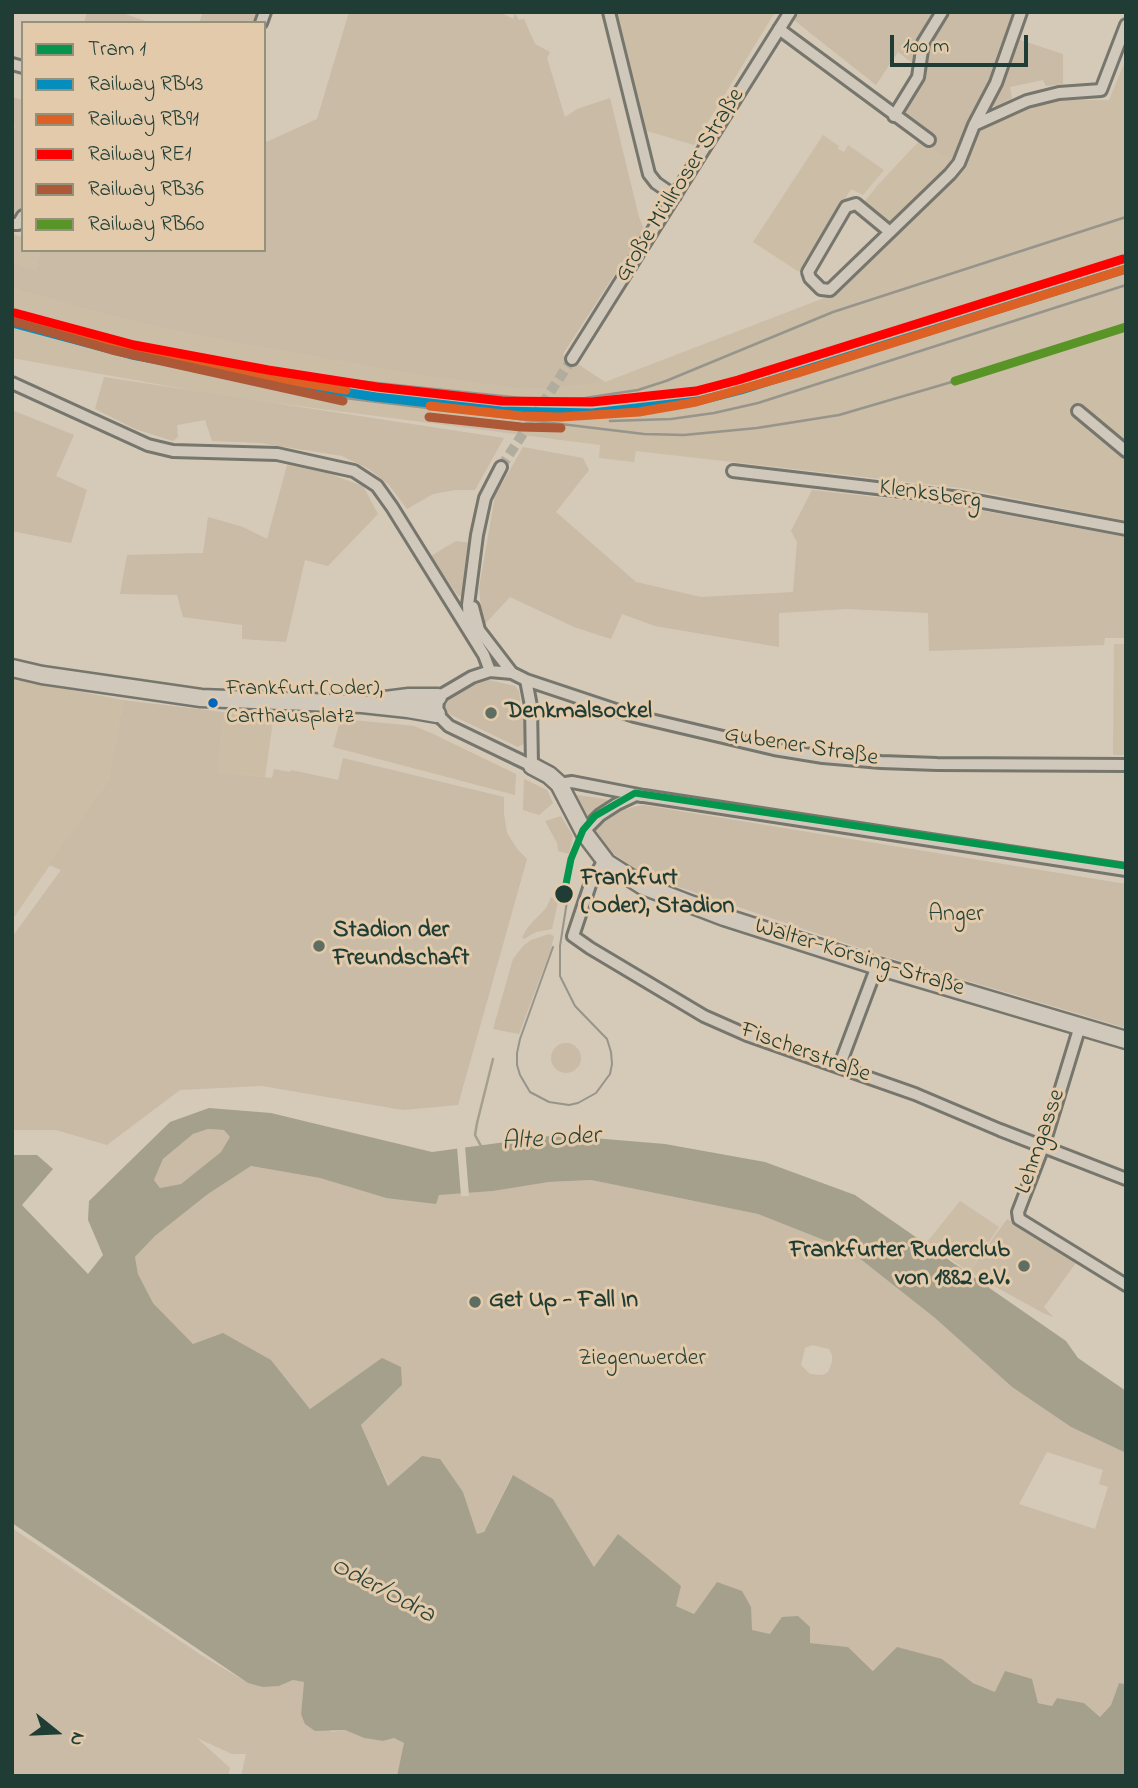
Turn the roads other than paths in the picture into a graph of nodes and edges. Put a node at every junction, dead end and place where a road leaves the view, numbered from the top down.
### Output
1 (609, 12) edge
2 (790, 12) edge
3 (942, 12) edge
4 (1021, 12) edge
5 (1126, 26) edge
6 (779, 29) junction
7 (1121, 50) edge
8 (894, 116) junction
9 (974, 125) junction
10 (929, 140) dead end
11 (675, 196) junction
12 (890, 232) junction
13 (572, 359) tunnel mouth
14 (12, 383) edge
15 (1078, 411) dead end
16 (1126, 451) edge
17 (501, 467) tunnel mouth
18 (733, 471) dead end
19 (1126, 529) edge
20 (470, 587) junction
21 (469, 629) junction
22 (12, 668) edge
23 (490, 671) junction
24 (512, 673) junction
25 (526, 680) junction
26 (438, 697) junction
27 (362, 704) junction
28 (437, 715) junction
29 (1126, 765) edge
30 (533, 766) junction
31 (559, 784) junction
32 (643, 796) junction
33 (583, 832) junction
34 (604, 860) junction
35 (1126, 870) edge
36 (877, 966) junction
37 (1080, 1026) junction
38 (1126, 1040) edge
39 (839, 1067) junction
40 (1043, 1147) junction
41 (1126, 1179) edge
42 (1126, 1285) edge

1 - 11 street
2 - 6 street, Große Müllroser Straße
3 - 8 street
4 - 9 street
5 - 7 street
6 - 8 street
6 - 11 street, Große Müllroser Straße
7 - 9 street
8 - 10 street
9 - 12 street
11 - 13 street, Große Müllroser Straße
12 - 12 street
14 - 21 street
15 - 16 street
17 - 20 street
18 - 19 street, Klenksberg
20 - 21 street
20 - 24 street
21 - 23 street
22 - 27 street
23 - 24 street
23 - 26 street
24 - 25 street, Gubener Straße
25 - 29 street, Gubener Straße
25 - 30 street
26 - 27 street
26 - 28 street
27 - 28 street
28 - 30 street
30 - 31 street
31 - 32 street
31 - 33 street, Walter-Korsing-Straße
32 - 33 street
32 - 35 street
33 - 34 street, Walter-Korsing-Straße
34 - 36 street, Walter-Korsing-Straße
34 - 39 street, Fischerstraße
36 - 37 street, Walter-Korsing-Straße
36 - 39 street
37 - 38 street, Walter-Korsing-Straße
37 - 40 street, Lehmgasse
39 - 40 street, Fischerstraße
40 - 41 street, Fischerstraße
40 - 42 street, Lehmgasse

